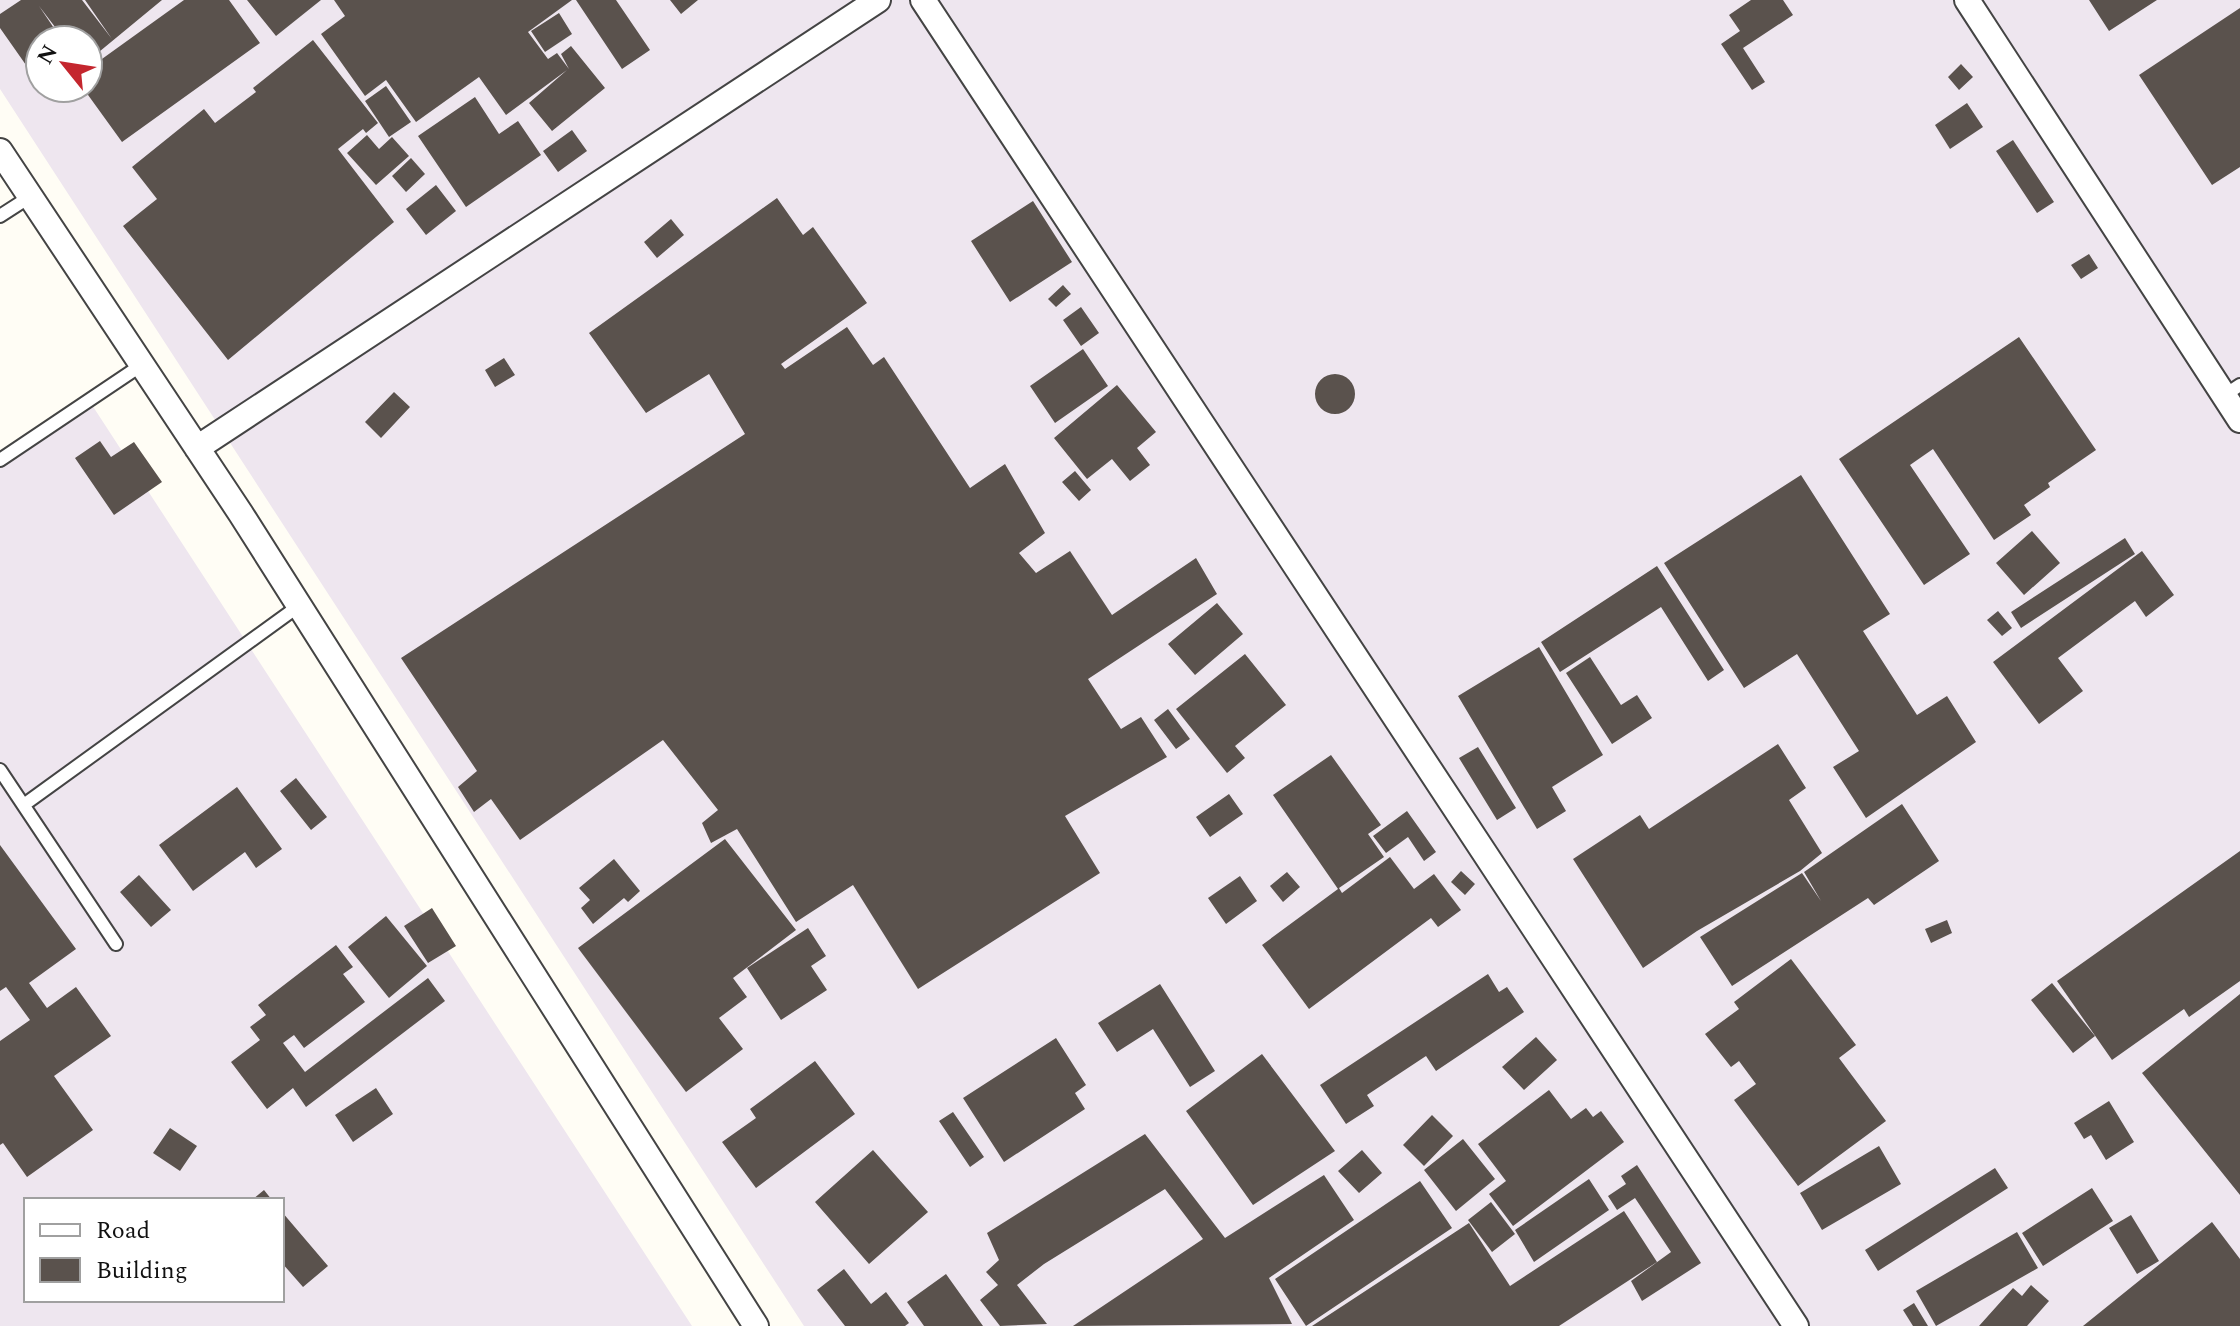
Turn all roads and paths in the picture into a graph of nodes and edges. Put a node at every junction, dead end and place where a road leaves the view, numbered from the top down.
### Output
1 (878, 0) edge
2 (923, 0) edge
3 (1967, 0) edge
4 (0, 151) edge
5 (31, 196) junction
6 (0, 216) edge
7 (143, 364) junction
8 (2232, 390) edge
9 (2240, 420) edge
10 (197, 448) junction
11 (0, 460) edge
12 (300, 605) junction
13 (0, 770) edge
14 (25, 804) junction
15 (116, 944) dead end
16 (756, 1326) edge
17 (1796, 1326) edge

1 - 10 street
2 - 17 street
3 - 8 street
4 - 5 street
5 - 6 lane
5 - 7 street
7 - 10 street
7 - 11 lane
8 - 9 street
10 - 12 street
12 - 14 lane
12 - 16 street
13 - 14 lane
14 - 15 lane

